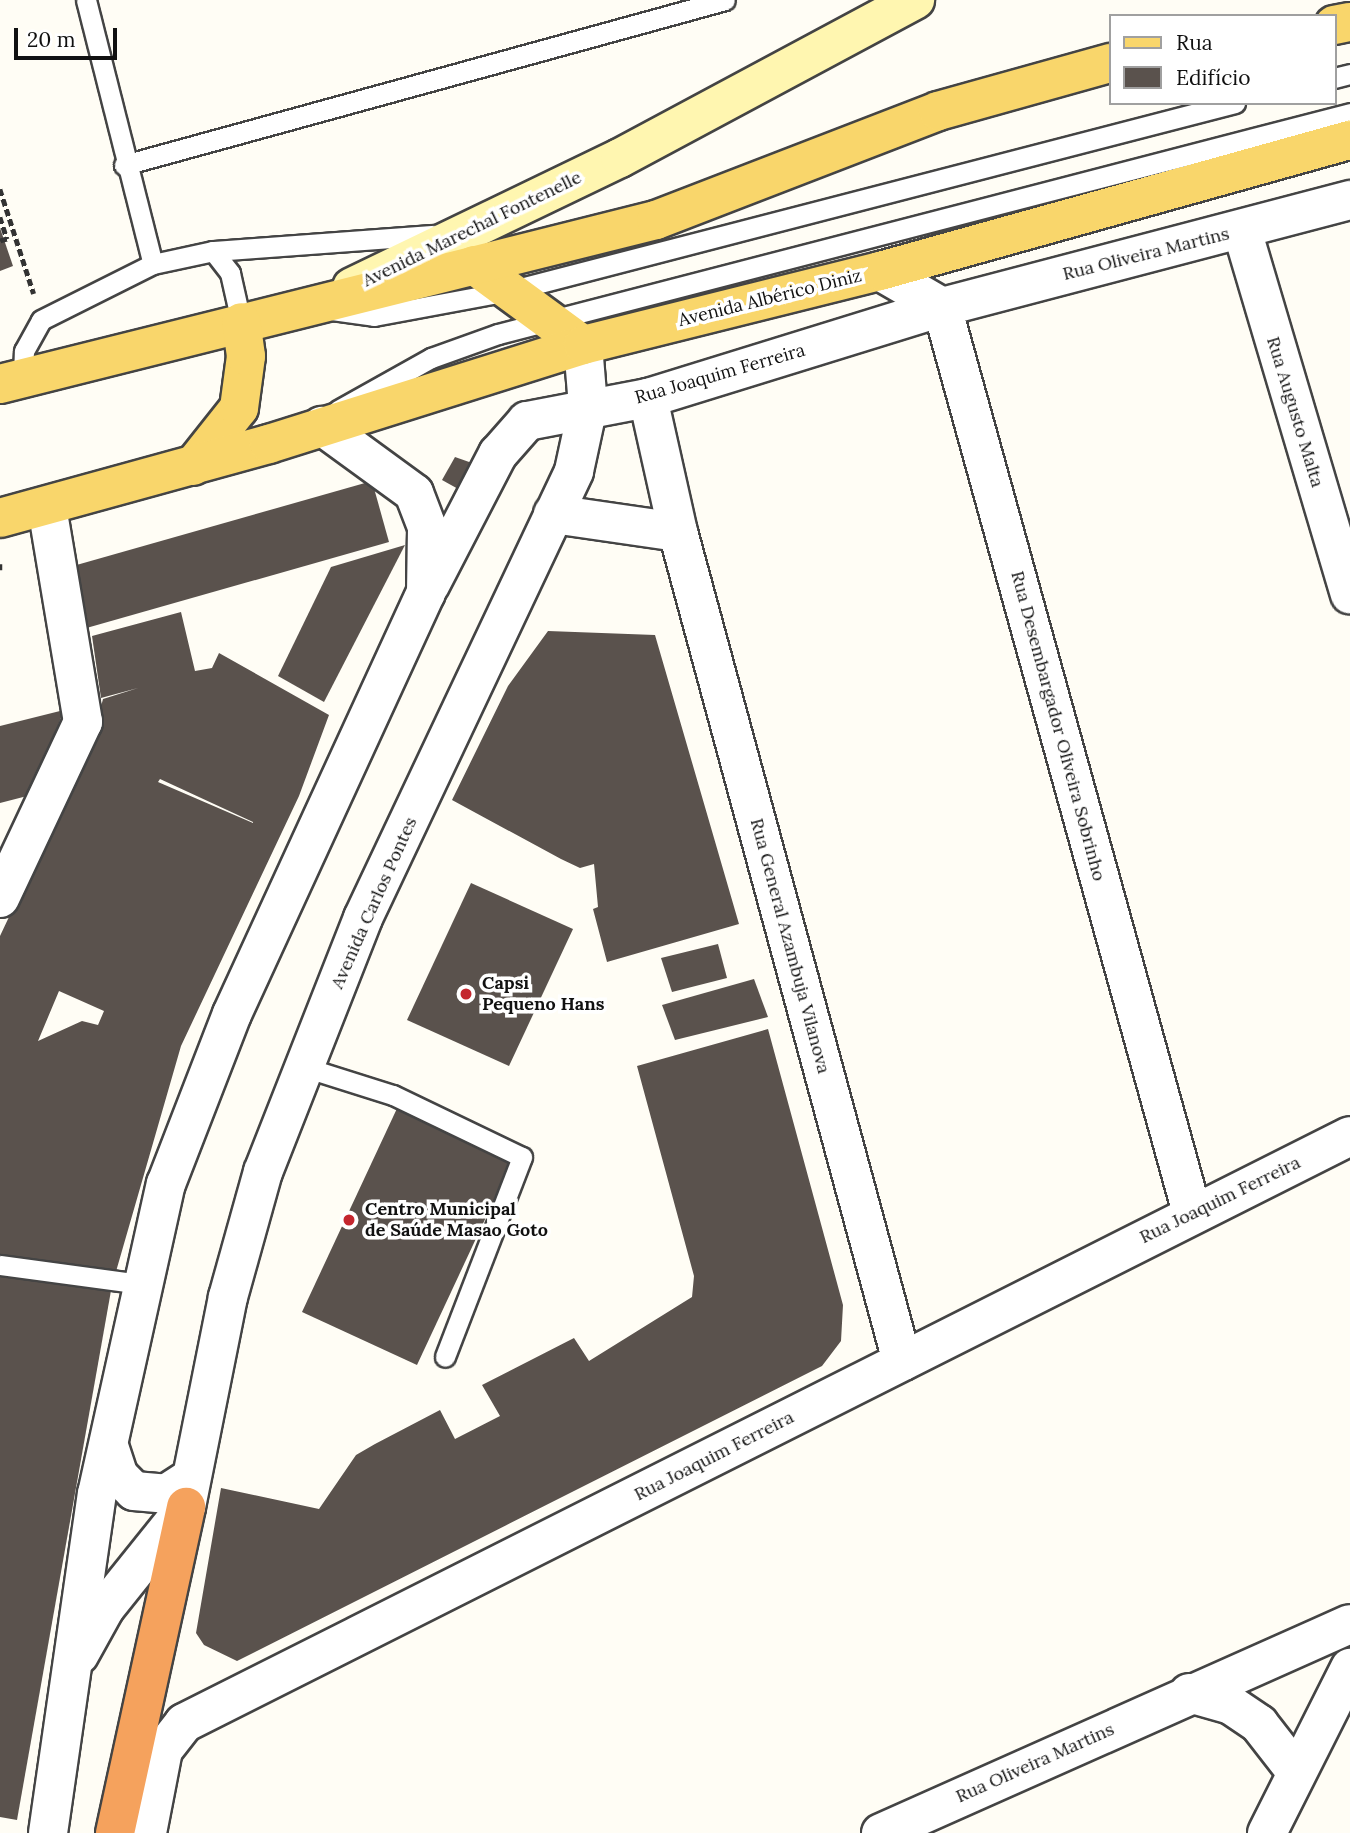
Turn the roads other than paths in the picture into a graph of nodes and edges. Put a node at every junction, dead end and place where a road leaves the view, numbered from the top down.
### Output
1 (86, 0) edge
2 (726, 0) edge
3 (915, 0) edge
4 (1108, 64) edge
5 (1227, 105) edge
6 (1350, 113) edge
7 (1350, 140) edge
8 (124, 164) junction
9 (1350, 200) edge
10 (1242, 230) junction
11 (474, 247) junction
12 (213, 251) junction
13 (153, 264) junction
14 (880, 271) junction
15 (509, 291) junction
16 (315, 304) junction
17 (942, 307) junction
18 (548, 320) junction
19 (241, 322) junction
20 (583, 345) junction
21 (8, 377) edge
22 (648, 398) junction
23 (588, 406) junction
24 (322, 426) junction
25 (193, 466) junction
26 (47, 506) junction
27 (552, 514) junction
28 (0, 518) edge
29 (678, 532) junction
30 (426, 593) junction
31 (1350, 594) edge
32 (16, 831) edge
33 (0, 898) edge
34 (304, 1067) junction
35 (1350, 1136) edge
36 (1192, 1213) junction
37 (0, 1265) edge
38 (140, 1284) junction
39 (445, 1357) dead end
40 (902, 1361) junction
41 (109, 1446) junction
42 (189, 1492) junction
43 (1350, 1624) edge
44 (73, 1666) junction
45 (1350, 1668) edge
46 (1189, 1693) junction
47 (1294, 1769) junction
48 (48, 1833) edge
49 (114, 1833) edge
50 (147, 1833) edge
51 (881, 1833) edge
52 (1267, 1833) edge

1 - 8 lane
2 - 8 lane
3 - 11 main road, Avenida Marechal Fontenelle
4 - 11 main road
5 - 15 lane
6 - 18 lane
7 - 14 main road, Avenida Albérico Diniz
8 - 13 lane
9 - 10 street, Rua Oliveira Martins
10 - 17 street, Rua Oliveira Martins
10 - 31 street, Rua Augusto Malta
11 - 12 lane
11 - 15 main road
11 - 16 main road
12 - 13 lane
12 - 19 lane
13 - 21 lane
14 - 17 street
14 - 20 main road, Avenida Albérico Diniz
15 - 16 lane
15 - 18 main road
16 - 19 main road
17 - 22 street, Rua Joaquim Ferreira
17 - 36 street, Rua Desembargador Oliveira Sobrinho
18 - 20 main road
18 - 24 lane
19 - 21 main road
19 - 25 main road
20 - 23 street, Avenida Carlos Pontes
20 - 24 main road, Avenida Albérico Diniz
22 - 23 street, Rua Joaquim Ferreira
22 - 29 street, Rua General Azambuja Vilanova
23 - 27 street, Avenida Carlos Pontes
23 - 30 street, Rua Joaquim Ferreira
24 - 25 main road, Avenida Albérico Diniz
24 - 30 street, Avenida Carlos Pontes
25 - 26 main road
26 - 28 main road
26 - 32 street
27 - 29 street
27 - 34 street, Avenida Carlos Pontes
29 - 40 street, Rua General Azambuja Vilanova
30 - 38 street, Avenida Carlos Pontes
32 - 33 street
34 - 39 lane
34 - 42 street, Avenida Carlos Pontes
35 - 36 street, Rua Joaquim Ferreira
36 - 40 street, Rua Joaquim Ferreira
37 - 38 lane
38 - 41 street, Avenida Carlos Pontes
40 - 50 street, Rua Joaquim Ferreira
41 - 42 street
41 - 44 street, Avenida Carlos Pontes
42 - 44 street, Avenida Carlos Pontes
42 - 49 highway
43 - 46 street, Rua Oliveira Martins
44 - 48 street, Avenida Carlos Pontes
45 - 47 street
46 - 47 street
46 - 51 street, Rua Oliveira Martins
47 - 52 street

